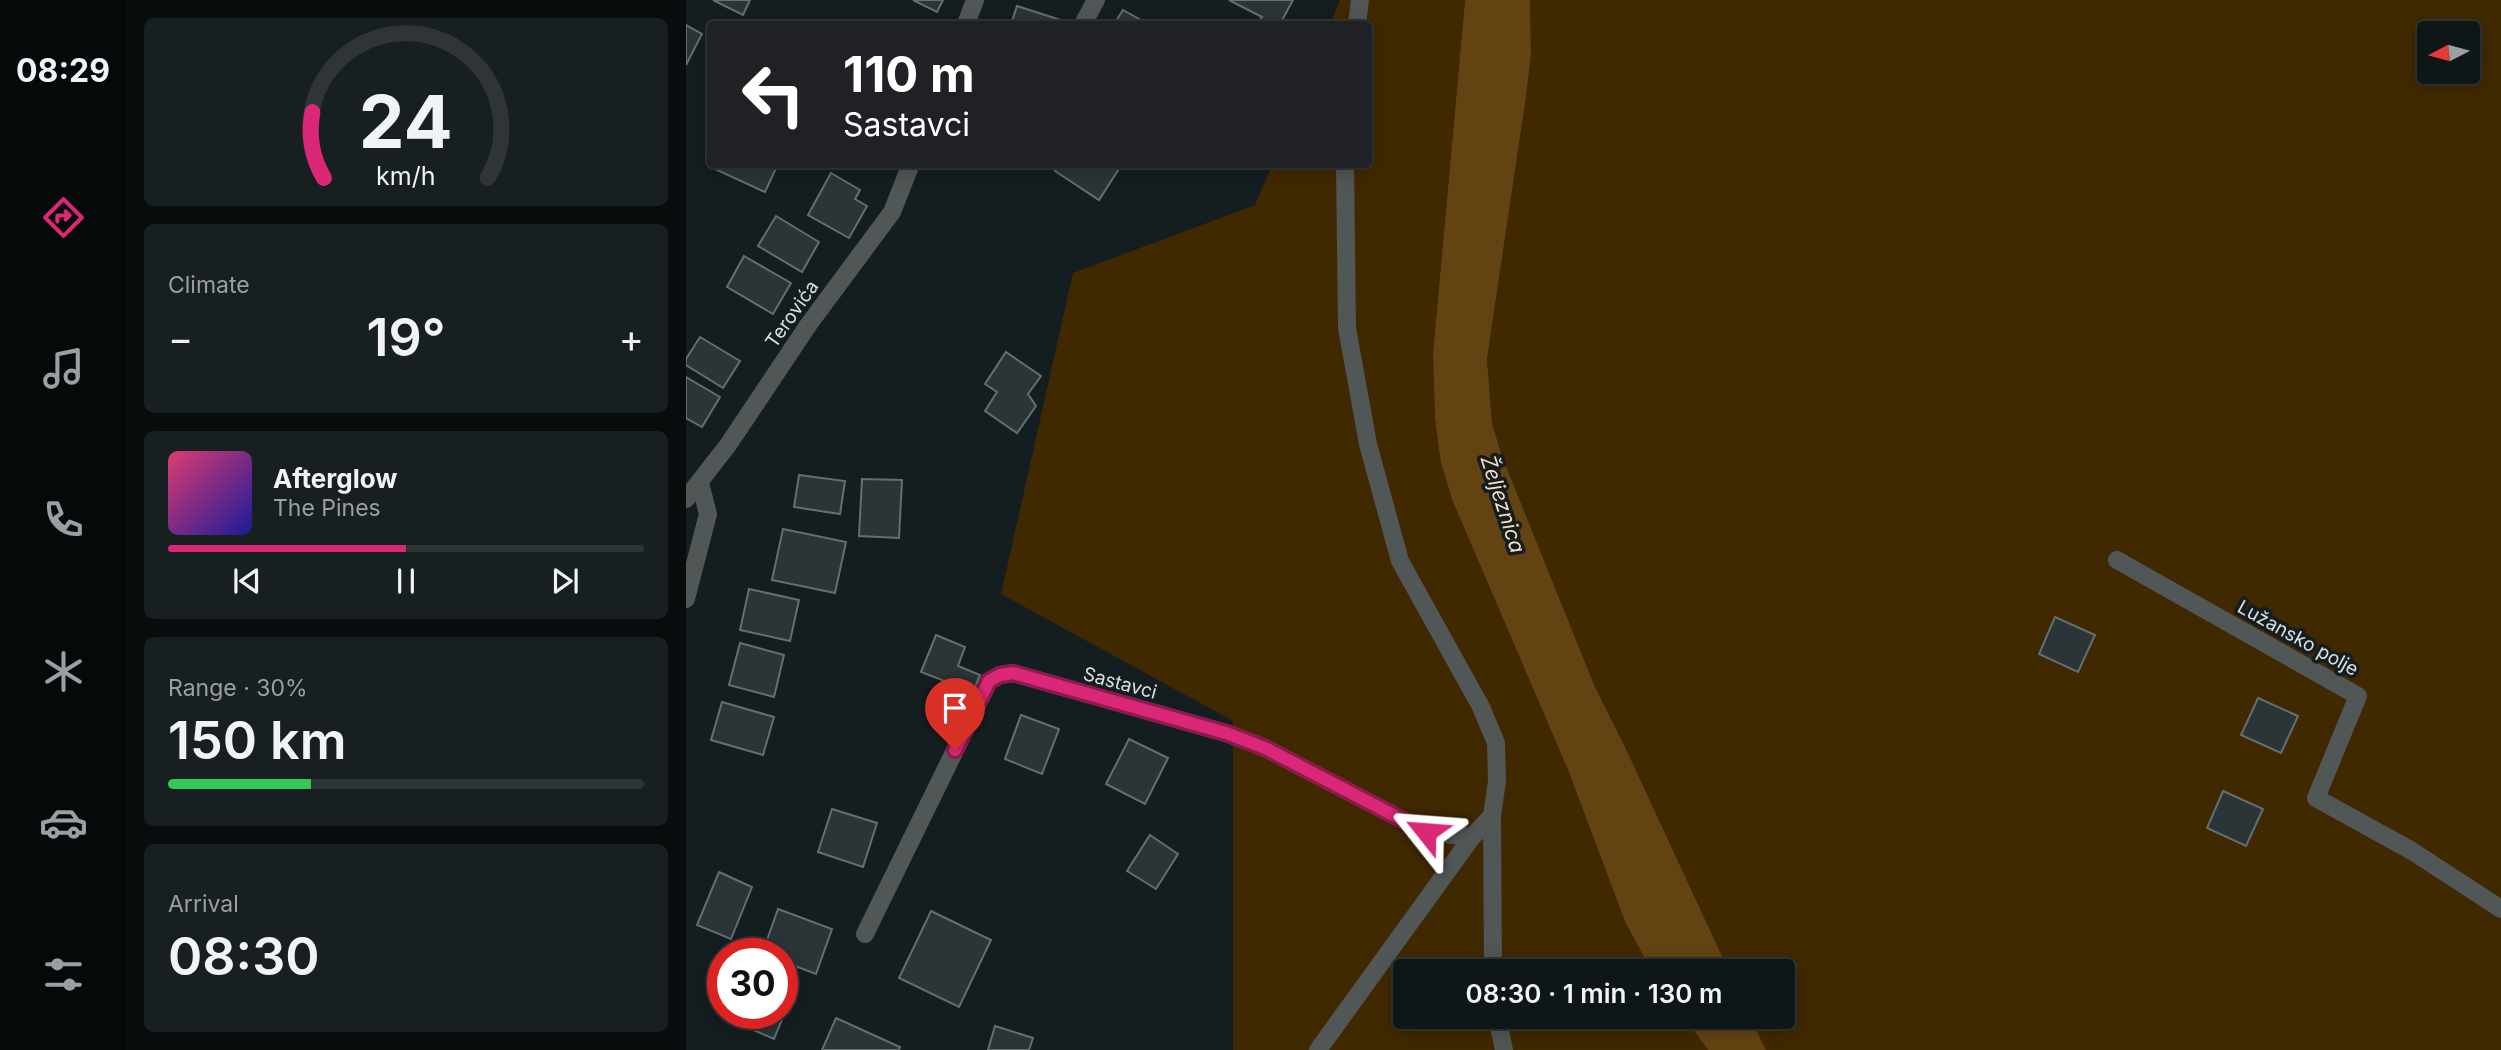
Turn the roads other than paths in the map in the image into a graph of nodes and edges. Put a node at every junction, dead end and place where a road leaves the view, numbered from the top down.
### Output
1 (975, 0) edge
2 (1096, 0) edge
3 (1360, 0) edge
4 (966, 21) edge
5 (1085, 21) edge
6 (1357, 21) edge
7 (909, 168) edge
8 (1345, 168) edge
9 (700, 483) junction
10 (686, 499) edge
11 (2117, 560) dead end
12 (686, 599) edge
13 (1492, 816) junction
14 (1472, 837) junction
15 (2501, 909) edge
16 (865, 934) dead end
17 (1493, 959) edge
18 (1500, 1029) edge
19 (1318, 1050) edge
20 (1504, 1050) edge

1 - 4 street
2 - 5 street
3 - 6 street
7 - 9 street, Terovića
8 - 13 street
9 - 10 street, Terovića
9 - 12 street
11 - 15 street, Lužansko polje
13 - 14 street
13 - 17 street
14 - 16 street, Sastavci
14 - 19 street
18 - 20 street

